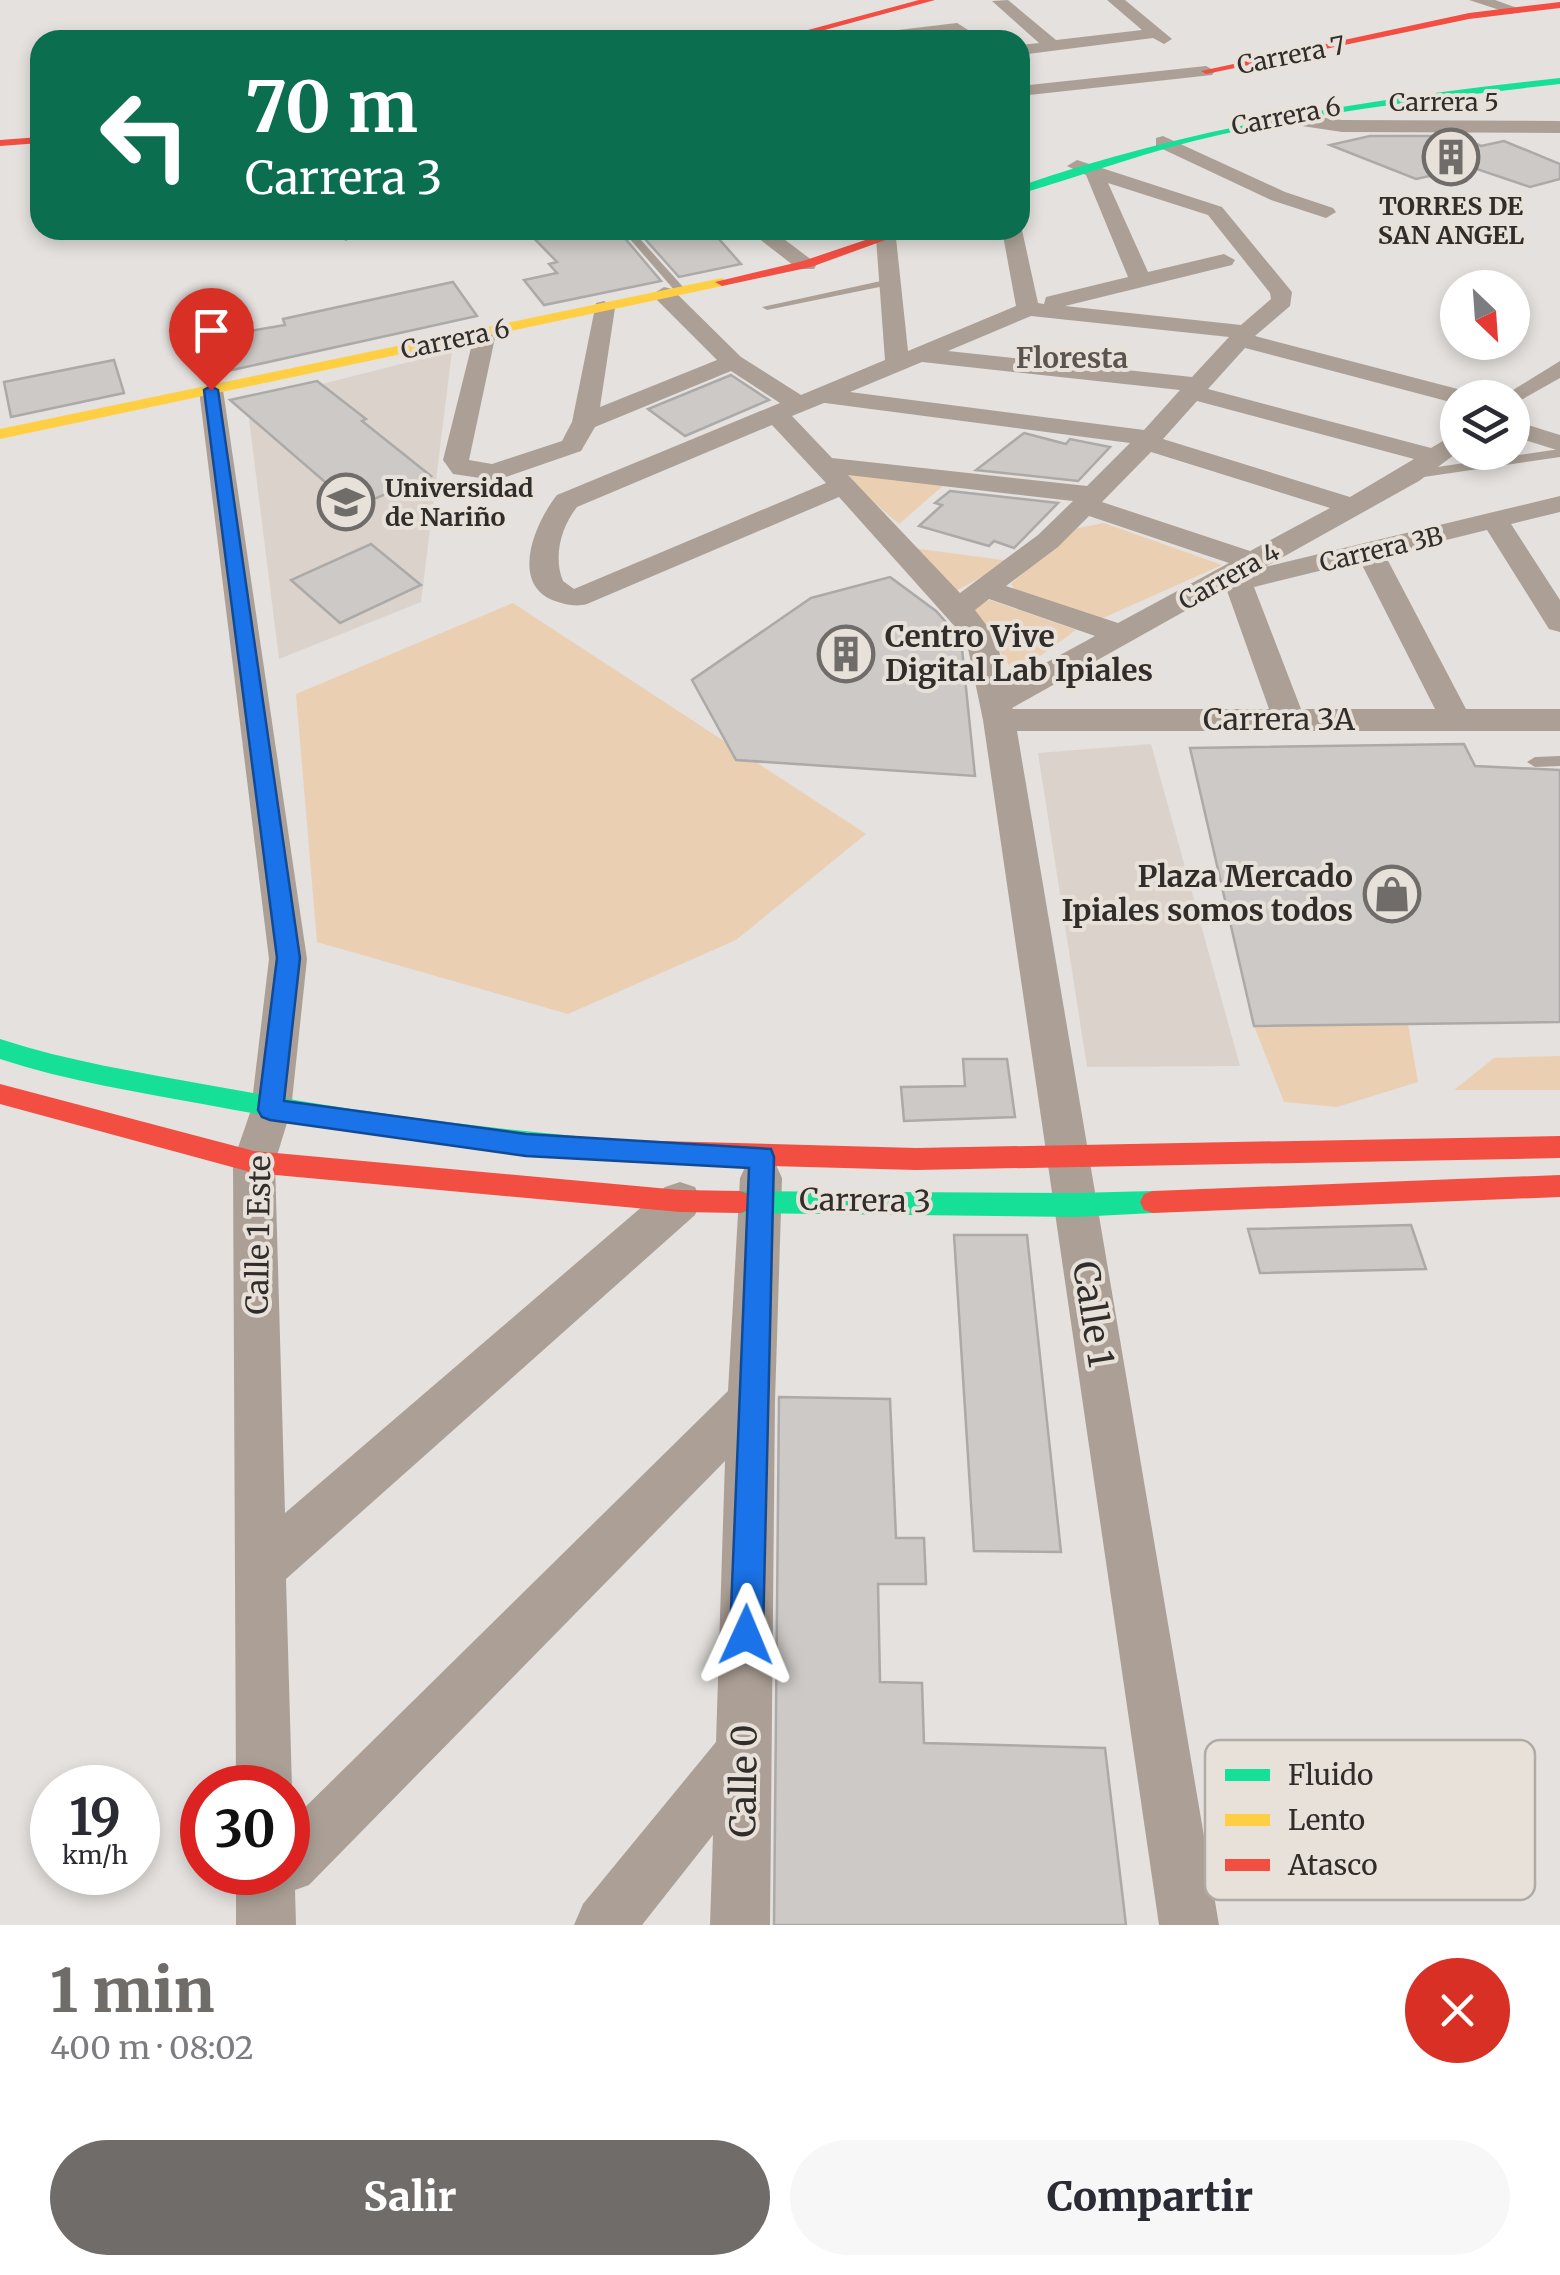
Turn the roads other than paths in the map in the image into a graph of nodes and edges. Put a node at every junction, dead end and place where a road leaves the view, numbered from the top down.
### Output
1 (1000, 0) edge
2 (1116, 0) edge
3 (1477, 0) edge
4 (1508, 4) edge
5 (1560, 5) edge
6 (927, 16) edge
7 (839, 30) edge
8 (886, 30) edge
9 (963, 30) edge
10 (1156, 33) junction
11 (1050, 46) junction
12 (1030, 49) edge
13 (1093, 56) dead end
14 (1206, 71) junction
15 (1560, 81) edge
16 (1030, 90) edge
17 (1253, 105) junction
18 (1339, 116) junction
19 (1560, 127) edge
20 (30, 141) edge
21 (1162, 142) junction
22 (0, 143) edge
23 (1085, 169) junction
24 (1030, 187) edge
25 (1326, 212) dead end
26 (634, 240) edge
27 (772, 240) edge
28 (878, 240) edge
29 (895, 240) edge
30 (1014, 240) edge
31 (1224, 260) dead end
32 (806, 264) junction
33 (1140, 280) junction
34 (890, 282) junction
35 (672, 292) junction
36 (604, 308) junction
37 (767, 308) dead end
38 (1028, 309) junction
39 (484, 333) junction
40 (1243, 336) junction
41 (909, 359) junction
42 (732, 362) junction
43 (1558, 371) edge
44 (1530, 387) edge
45 (1195, 388) junction
46 (211, 390) junction
47 (1440, 391) edge
48 (800, 405) junction
49 (585, 422) junction
50 (1530, 433) edge
51 (0, 434) edge
52 (1148, 440) junction
53 (1560, 443) edge
54 (1440, 447) edge
55 (1440, 453) edge
56 (1560, 453) edge
57 (834, 475) junction
58 (1410, 476) junction
59 (1089, 500) junction
60 (1560, 504) edge
61 (1354, 507) junction
62 (1496, 522) junction
63 (1369, 552) junction
64 (1246, 572) junction
65 (985, 588) junction
66 (958, 608) junction
67 (1560, 622) edge
68 (1123, 635) junction
69 (997, 711) junction
70 (1289, 720) junction
71 (1456, 720) junction
72 (1560, 720) edge
73 (1536, 762) dead end
74 (1560, 762) edge
75 (0, 1049) edge
76 (0, 1094) edge
77 (270, 1110) junction
78 (1560, 1146) edge
79 (254, 1162) junction
80 (760, 1178) junction
81 (1072, 1181) junction
82 (1560, 1186) edge
83 (680, 1201) junction
84 (751, 1401) junction
85 (261, 1568) junction
86 (744, 1752) junction
87 (264, 1765) edge
88 (310, 1847) edge
89 (604, 1925) edge
90 (740, 1925) edge
91 (1190, 1925) edge

1 - 11 street
2 - 10 street
3 - 4 street
4 - 5 main road, Carrera 7
4 - 14 main road, Carrera 7
6 - 7 main road
6 - 8 street
6 - 9 street
10 - 11 street
10 - 14 street
11 - 12 street
11 - 13 street
14 - 16 street, Carrera 7
14 - 17 main road
15 - 18 main road, Carrera 6
17 - 18 main road, Carrera 6
17 - 21 main road, Carrera 6
18 - 19 street, Carrera 5
20 - 22 main road
21 - 23 main road, Carrera 6
21 - 25 street
23 - 24 main road, Carrera 6
23 - 33 street
23 - 40 street
26 - 35 lane
27 - 32 street
28 - 32 main road, Carrera 6
29 - 34 street
30 - 38 street
31 - 33 street
32 - 35 main road, Carrera 6
33 - 38 street
34 - 37 lane
34 - 41 street
35 - 36 main road, Carrera 6
35 - 42 street
36 - 39 main road, Carrera 6
36 - 49 street
38 - 40 street
38 - 41 street
39 - 46 main road, Carrera 6
39 - 49 street
40 - 45 street
40 - 47 street
41 - 45 street
41 - 48 street
42 - 48 street
42 - 49 street
43 - 44 street
45 - 52 street
45 - 54 street
46 - 51 main road, Carrera 6
46 - 77 street, Calle 1 Este
48 - 52 street
48 - 57 street, Calle 1
48 - 57 street
50 - 53 street
52 - 59 street
52 - 61 street
55 - 58 street, Carrera 4
56 - 58 lane
57 - 59 street
57 - 66 street, Calle 1
58 - 61 street, Carrera 4
59 - 64 street
59 - 65 street
60 - 62 street, Carrera 3B
61 - 64 street, Carrera 4
62 - 63 street, Carrera 3B
62 - 67 street
63 - 64 street, Carrera 3B
63 - 71 street
64 - 68 street, Carrera 4
64 - 70 street
65 - 66 street
65 - 68 street
66 - 69 street, Calle 1
68 - 69 street, Carrera 4
69 - 70 street, Carrera 3A
69 - 81 street, Calle 1
70 - 71 street, Carrera 3A
71 - 72 street, Carrera 3A
73 - 74 lane
75 - 77 main road, Carrera 3
76 - 79 main road, Carrera 3
77 - 79 street, Calle 1 Este
77 - 80 main road, Carrera 3
78 - 81 main road, Carrera 3
79 - 83 main road, Carrera 3
79 - 85 street, Calle 1 Este
80 - 81 main road, Carrera 3
80 - 81 main road, Carrera 3
80 - 83 main road, Carrera 3
80 - 84 street, Calle 0
81 - 82 main road, Carrera 3
81 - 91 street, Calle 1
83 - 85 street
84 - 86 street, Calle 0
84 - 88 street
85 - 87 street, Calle 1 Este
86 - 89 street
86 - 90 street, Calle 0

